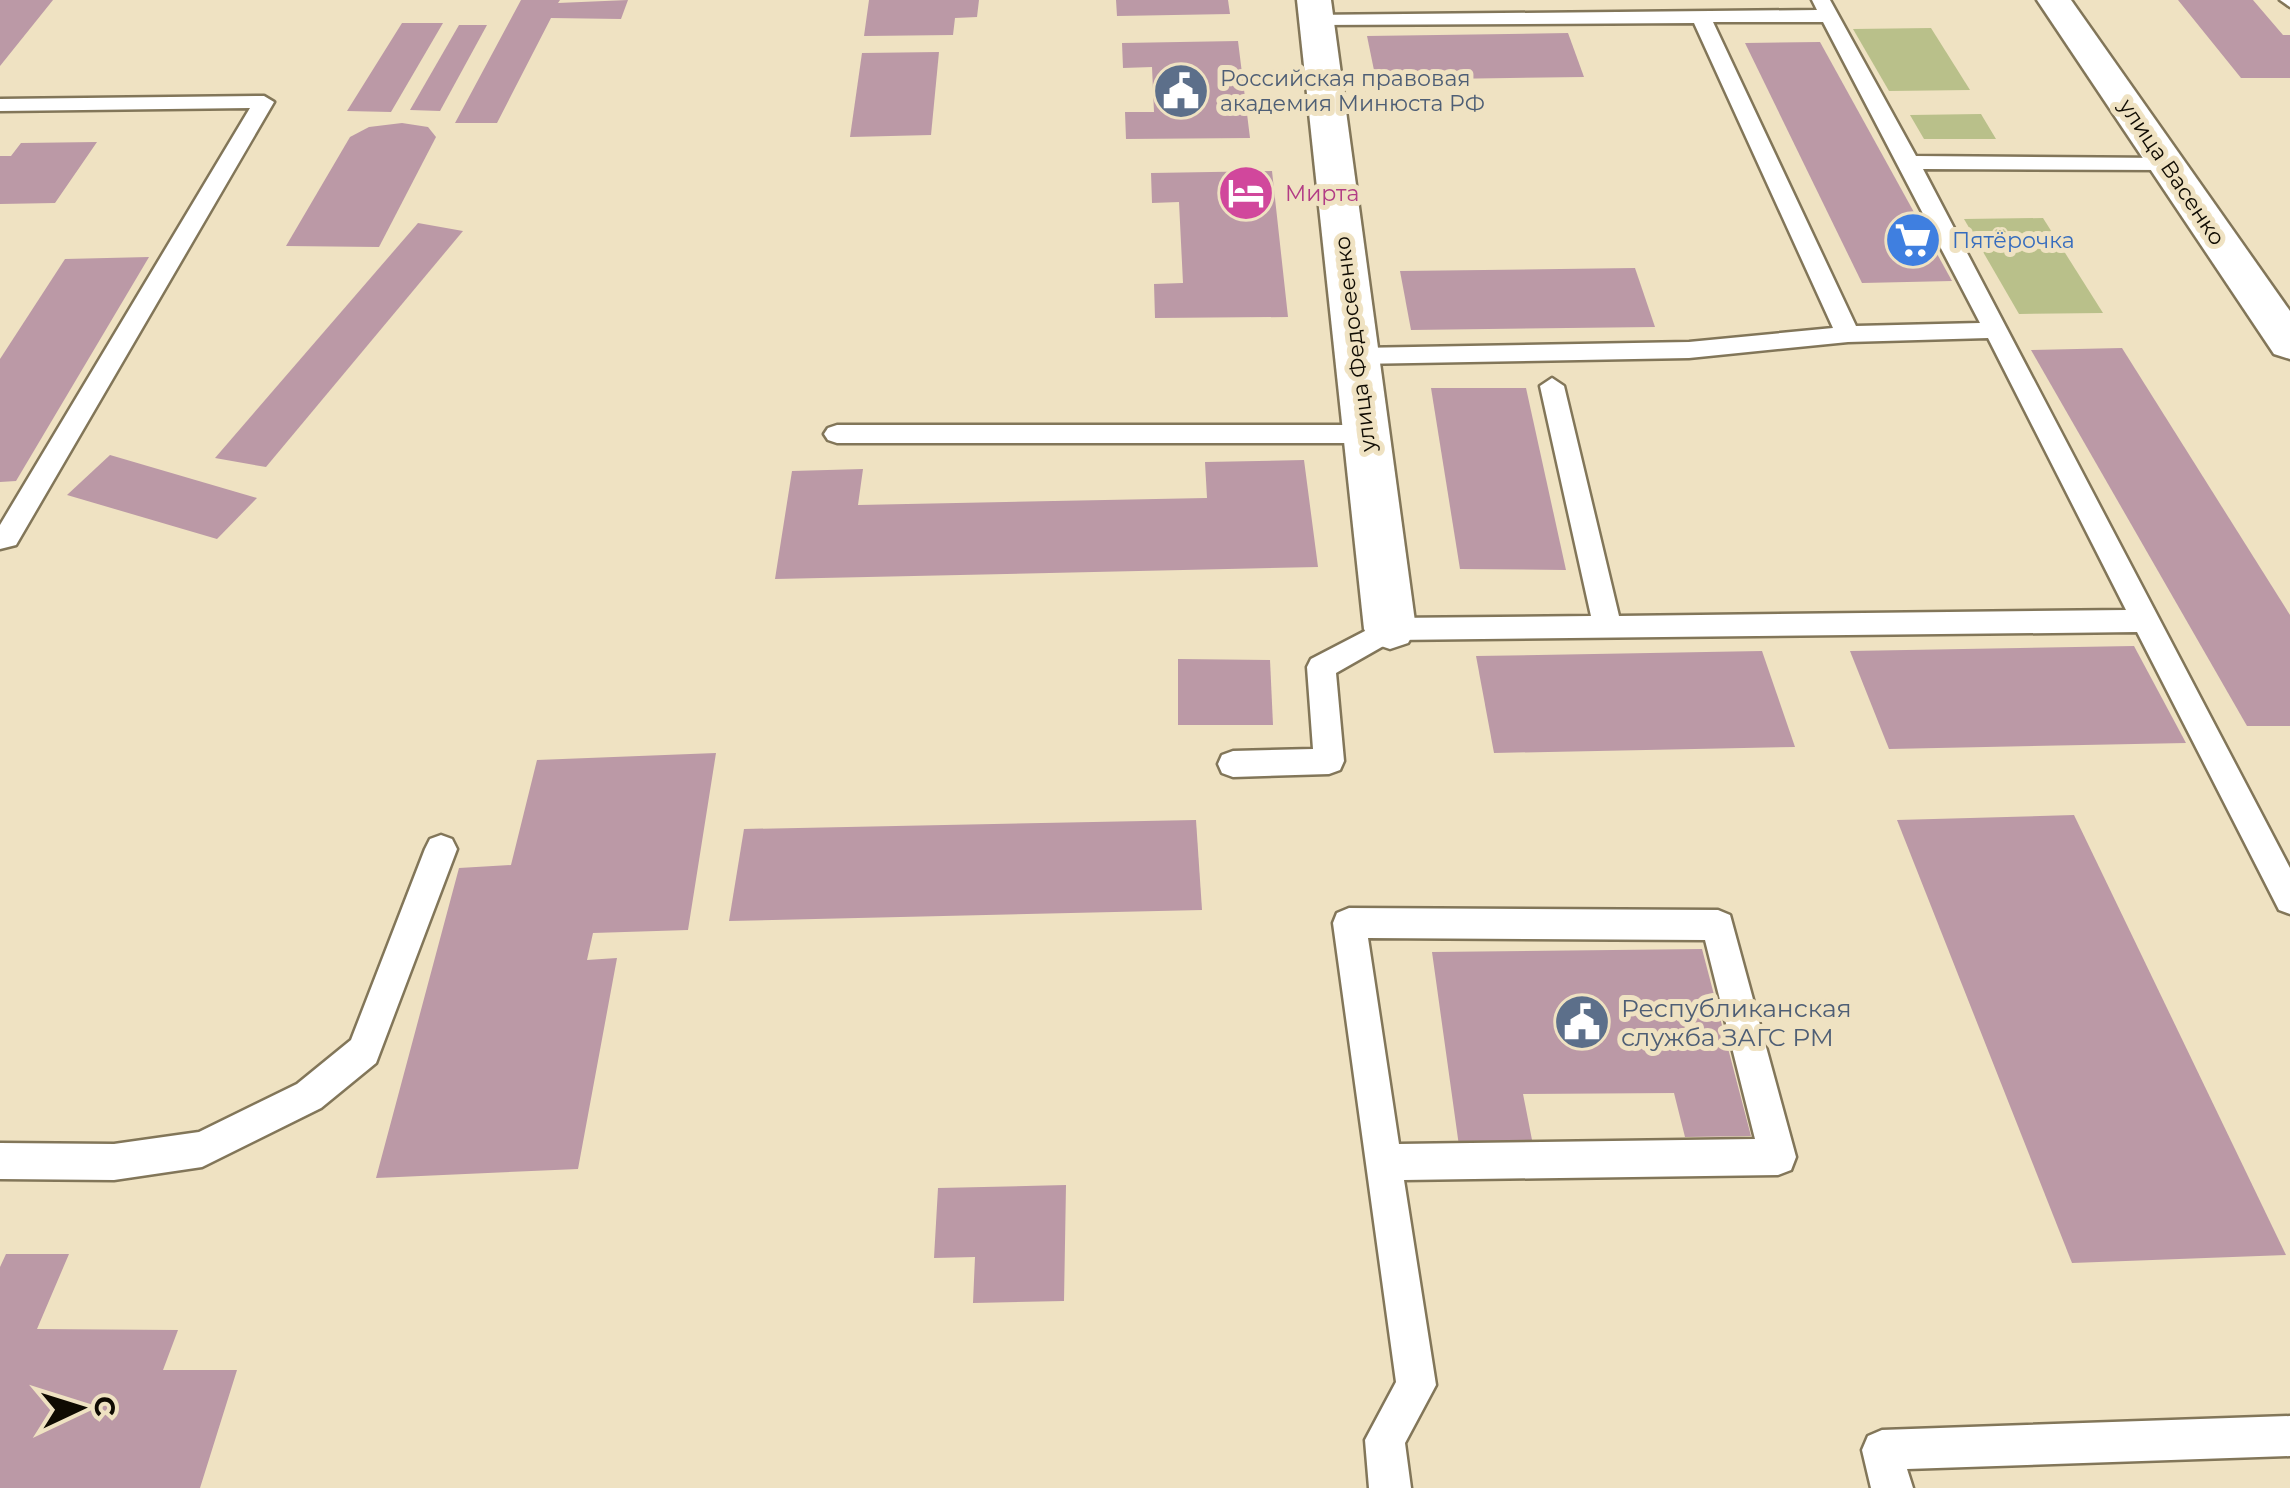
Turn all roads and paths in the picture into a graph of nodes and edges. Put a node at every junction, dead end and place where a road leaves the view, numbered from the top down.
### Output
1 (2054, 0) edge
2 (1825, 8) edge
3 (1315, 9) edge
4 (1469, 9) edge
5 (1701, 16) junction
6 (0, 105) edge
7 (1909, 162) junction
8 (2167, 164) junction
9 (1998, 330) junction
10 (1848, 334) junction
11 (2290, 344) edge
12 (1356, 356) junction
13 (1552, 386) dead end
14 (837, 434) dead end
15 (1366, 434) junction
16 (0, 539) edge
17 (2144, 621) junction
18 (1608, 627) junction
19 (1390, 629) junction
20 (1233, 764) dead end
21 (441, 849) dead end
22 (2290, 900) edge
23 (0, 1161) edge
24 (1386, 1162) junction
25 (2290, 1436) edge
26 (1390, 1488) edge
27 (1892, 1488) edge

1 - 8 street, улица Васенко
2 - 5 lane
2 - 7 lane
3 - 4 lane
3 - 12 street, улица Федосеенко
4 - 5 lane
5 - 10 lane
6 - 16 lane
7 - 8 lane
7 - 9 lane
8 - 11 street, улица Васенко
9 - 10 lane
9 - 17 lane
10 - 12 lane
12 - 15 street, улица Федосеенко
13 - 18 lane
14 - 15 lane
15 - 19 street, улица Федосеенко
17 - 18 lane
17 - 22 lane
18 - 19 lane
19 - 20 lane
21 - 23 lane
24 - 24 lane
24 - 26 lane
25 - 27 lane

